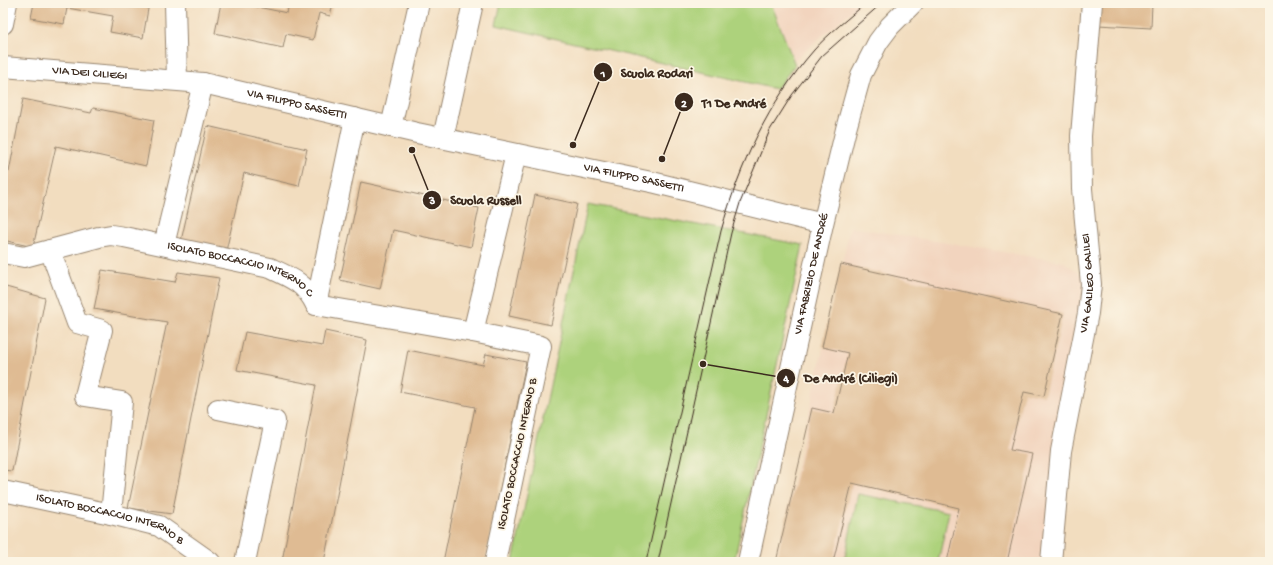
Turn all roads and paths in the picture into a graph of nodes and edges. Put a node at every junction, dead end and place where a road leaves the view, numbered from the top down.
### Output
1 (7, 3) edge
2 (175, 3) edge
3 (419, 3) edge
4 (473, 3) edge
5 (913, 3) edge
6 (1092, 3) edge
7 (3, 24) edge
8 (3, 67) edge
9 (177, 80) junction
10 (203, 83) junction
11 (355, 118) junction
12 (391, 127) junction
13 (443, 138) junction
14 (516, 154) junction
15 (823, 224) junction
16 (164, 245) junction
17 (50, 250) junction
18 (3, 253) edge
19 (316, 305) junction
20 (473, 332) junction
21 (541, 346) joint
22 (218, 409) dead end
23 (3, 491) edge
24 (111, 514) junction
25 (210, 562) edge
26 (245, 562) edge
27 (495, 562) edge
28 (748, 562) edge
29 (1051, 562) edge

1 - 7 street
2 - 9 street
3 - 12 street
4 - 13 street
5 - 15 street, VIA FABRIZIO DE ANDRÉ
6 - 29 street, VIA GALILEO GALILEI
8 - 9 street, VIA DEI CILIEGI
9 - 10 street, VIA DEI CILIEGI
10 - 11 street, VIA FILIPPO SASSETTI
10 - 16 street
11 - 12 street, VIA FILIPPO SASSETTI
11 - 19 street
12 - 13 street, VIA FILIPPO SASSETTI
13 - 14 street, VIA FILIPPO SASSETTI
14 - 15 street, VIA FILIPPO SASSETTI
14 - 20 street
15 - 28 street, VIA FABRIZIO DE ANDRÉ
16 - 17 street, ISOLATO BOCCACCIO INTERNO C
16 - 19 street, ISOLATO BOCCACCIO INTERNO C
17 - 18 street, ISOLATO BOCCACCIO INTERNO C
17 - 24 street
19 - 20 street, ISOLATO BOCCACCIO INTERNO C
20 - 21 street, ISOLATO BOCCACCIO INTERNO C
21 - 27 street, ISOLATO BOCCACCIO INTERNO B
22 - 26 street
23 - 24 street, ISOLATO BOCCACCIO INTERNO B
24 - 25 street, ISOLATO BOCCACCIO INTERNO B

